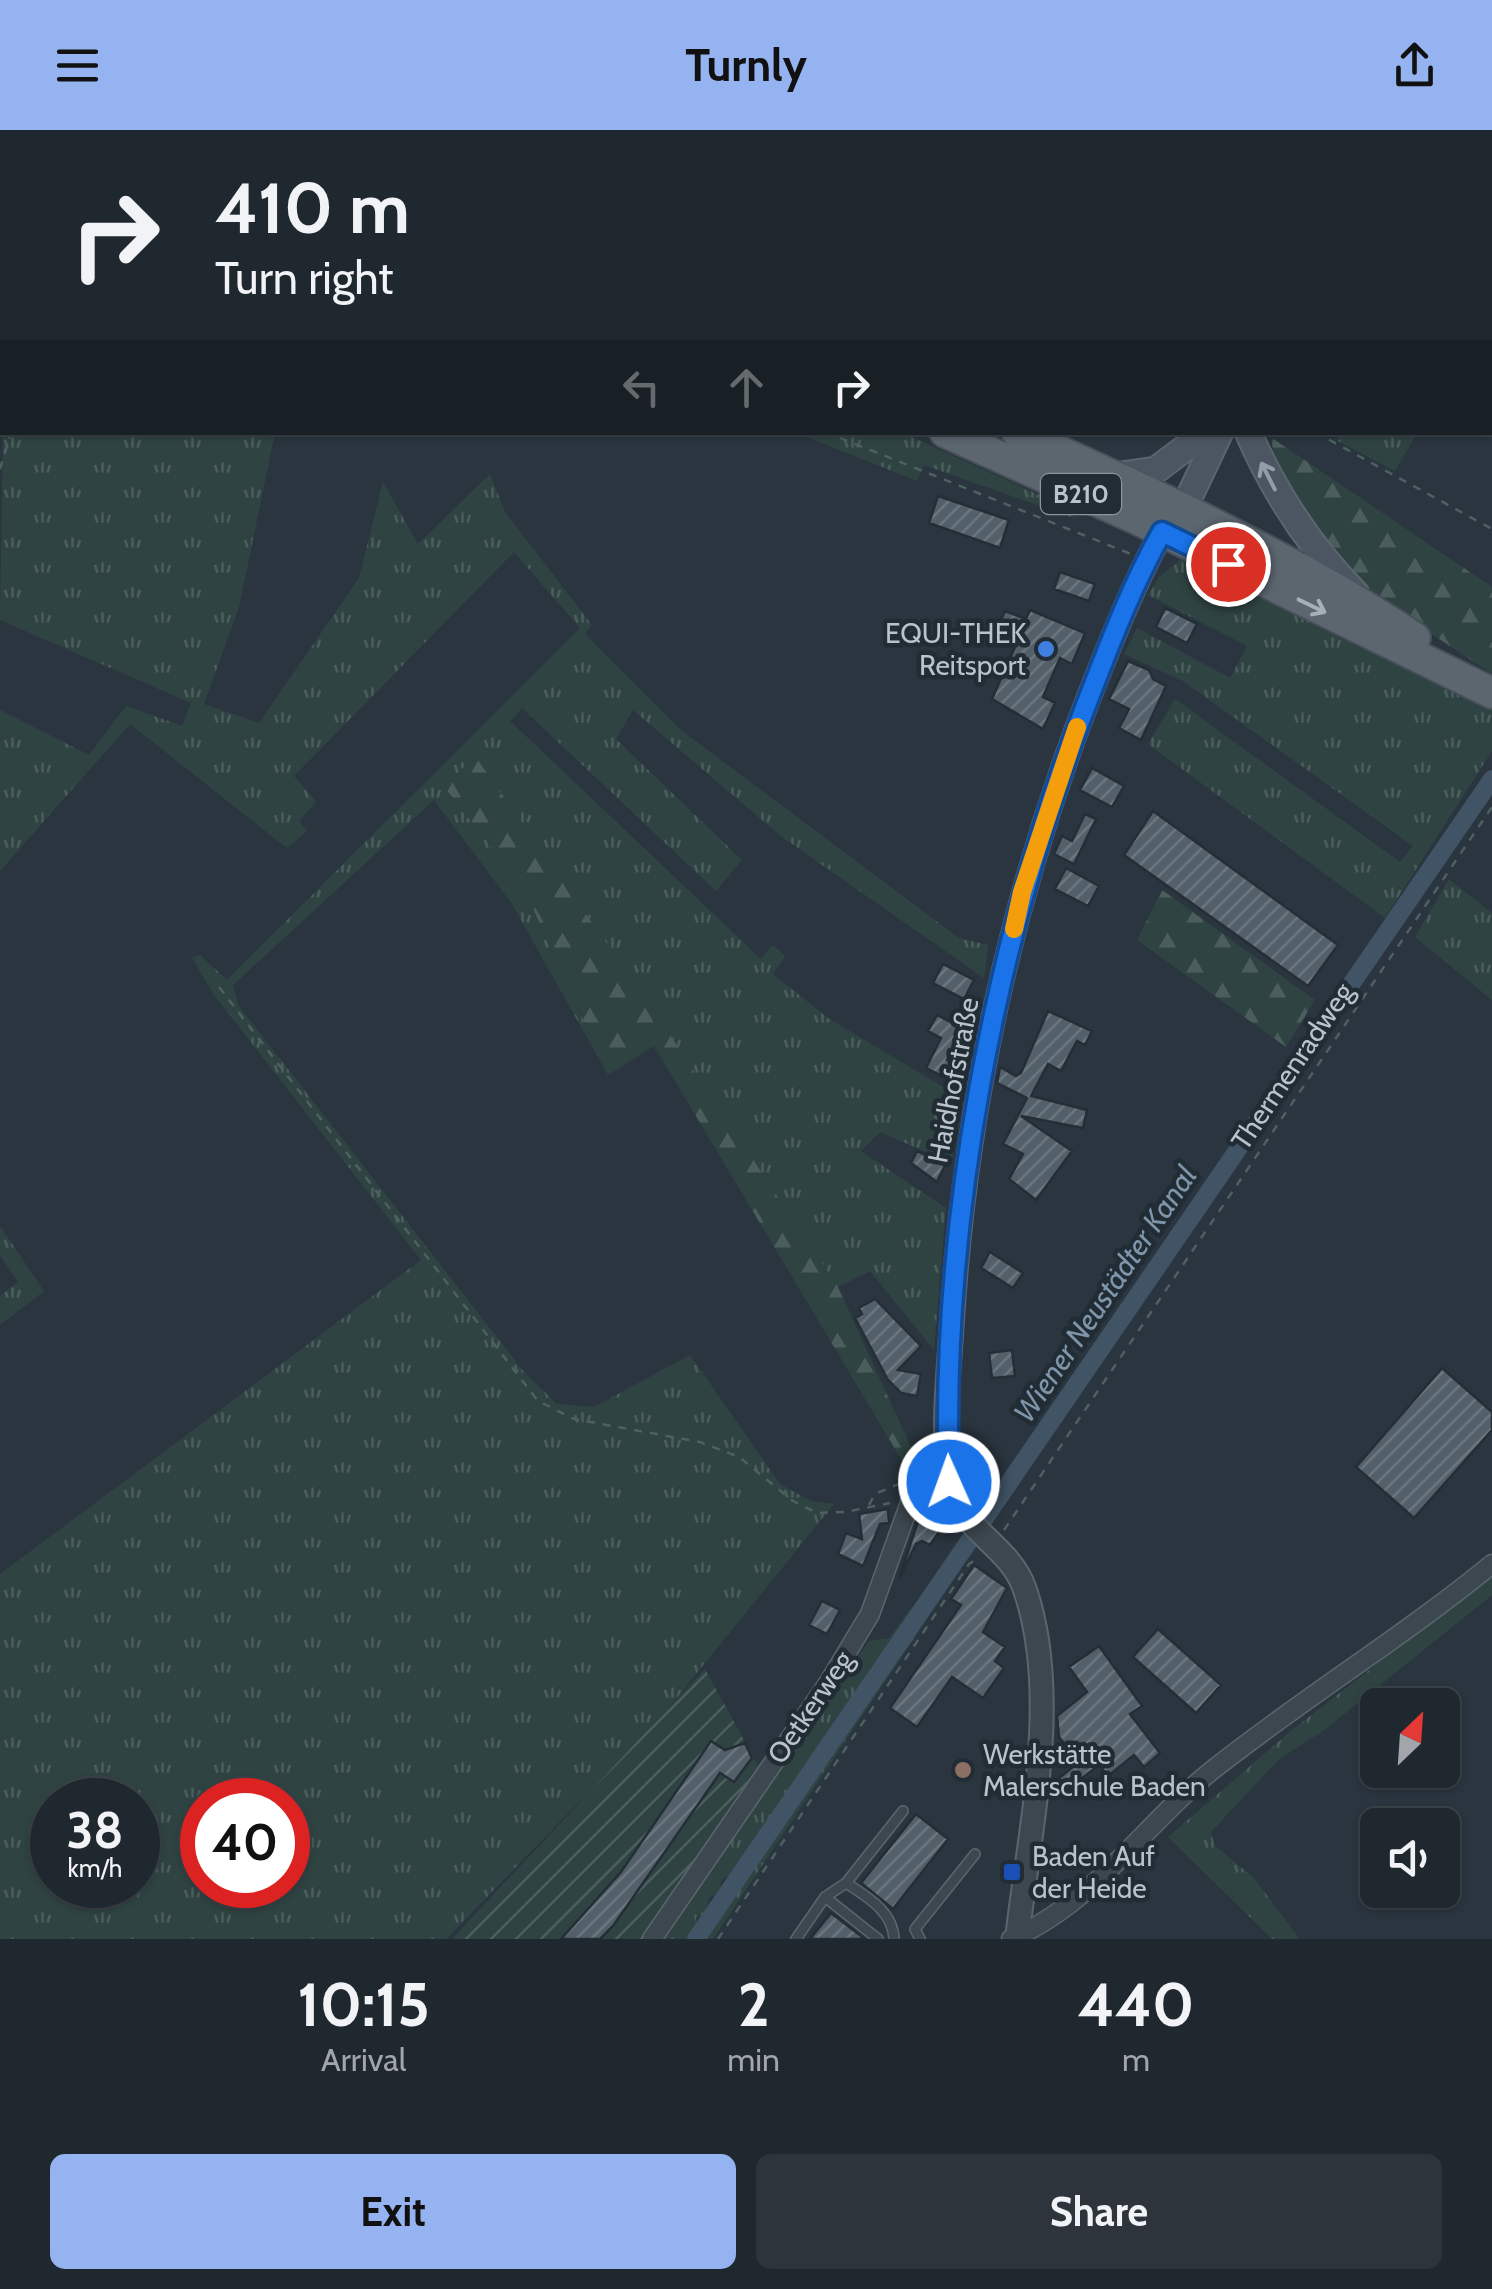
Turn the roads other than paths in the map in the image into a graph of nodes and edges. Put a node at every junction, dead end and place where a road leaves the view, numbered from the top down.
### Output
1 (953, 435) edge
2 (1023, 435) edge
3 (1206, 435) edge
4 (1249, 435) edge
5 (1112, 476) junction
6 (1171, 514) junction
7 (1370, 608) junction
8 (1480, 686) edge
9 (949, 1482) junction
10 (1492, 1564) edge
11 (903, 1811) dead end
12 (975, 1854) dead end
13 (846, 1882) junction
14 (825, 1897) junction
15 (1015, 1938) edge
16 (652, 1939) edge
17 (796, 1939) edge
18 (878, 1939) edge
19 (894, 1939) edge
20 (920, 1939) edge

1 - 6 main road, B210
2 - 5 main road, B210
3 - 5 main road, Haidhofstraße
3 - 6 main road, Haidhofstraße
7 -> 4 main road
5 - 6 main road, B210
6 - 7 main road, B210
6 -> 8 main road, B210
6 - 9 street, Haidhofstraße
7 - 8 main road, B210
9 - 15 street, Haidhofstraße
9 - 16 street, Oetkerweg
10 - 15 street
11 - 13 lane
12 - 20 lane
13 - 14 lane
13 - 19 lane
14 - 17 lane
14 - 18 lane

